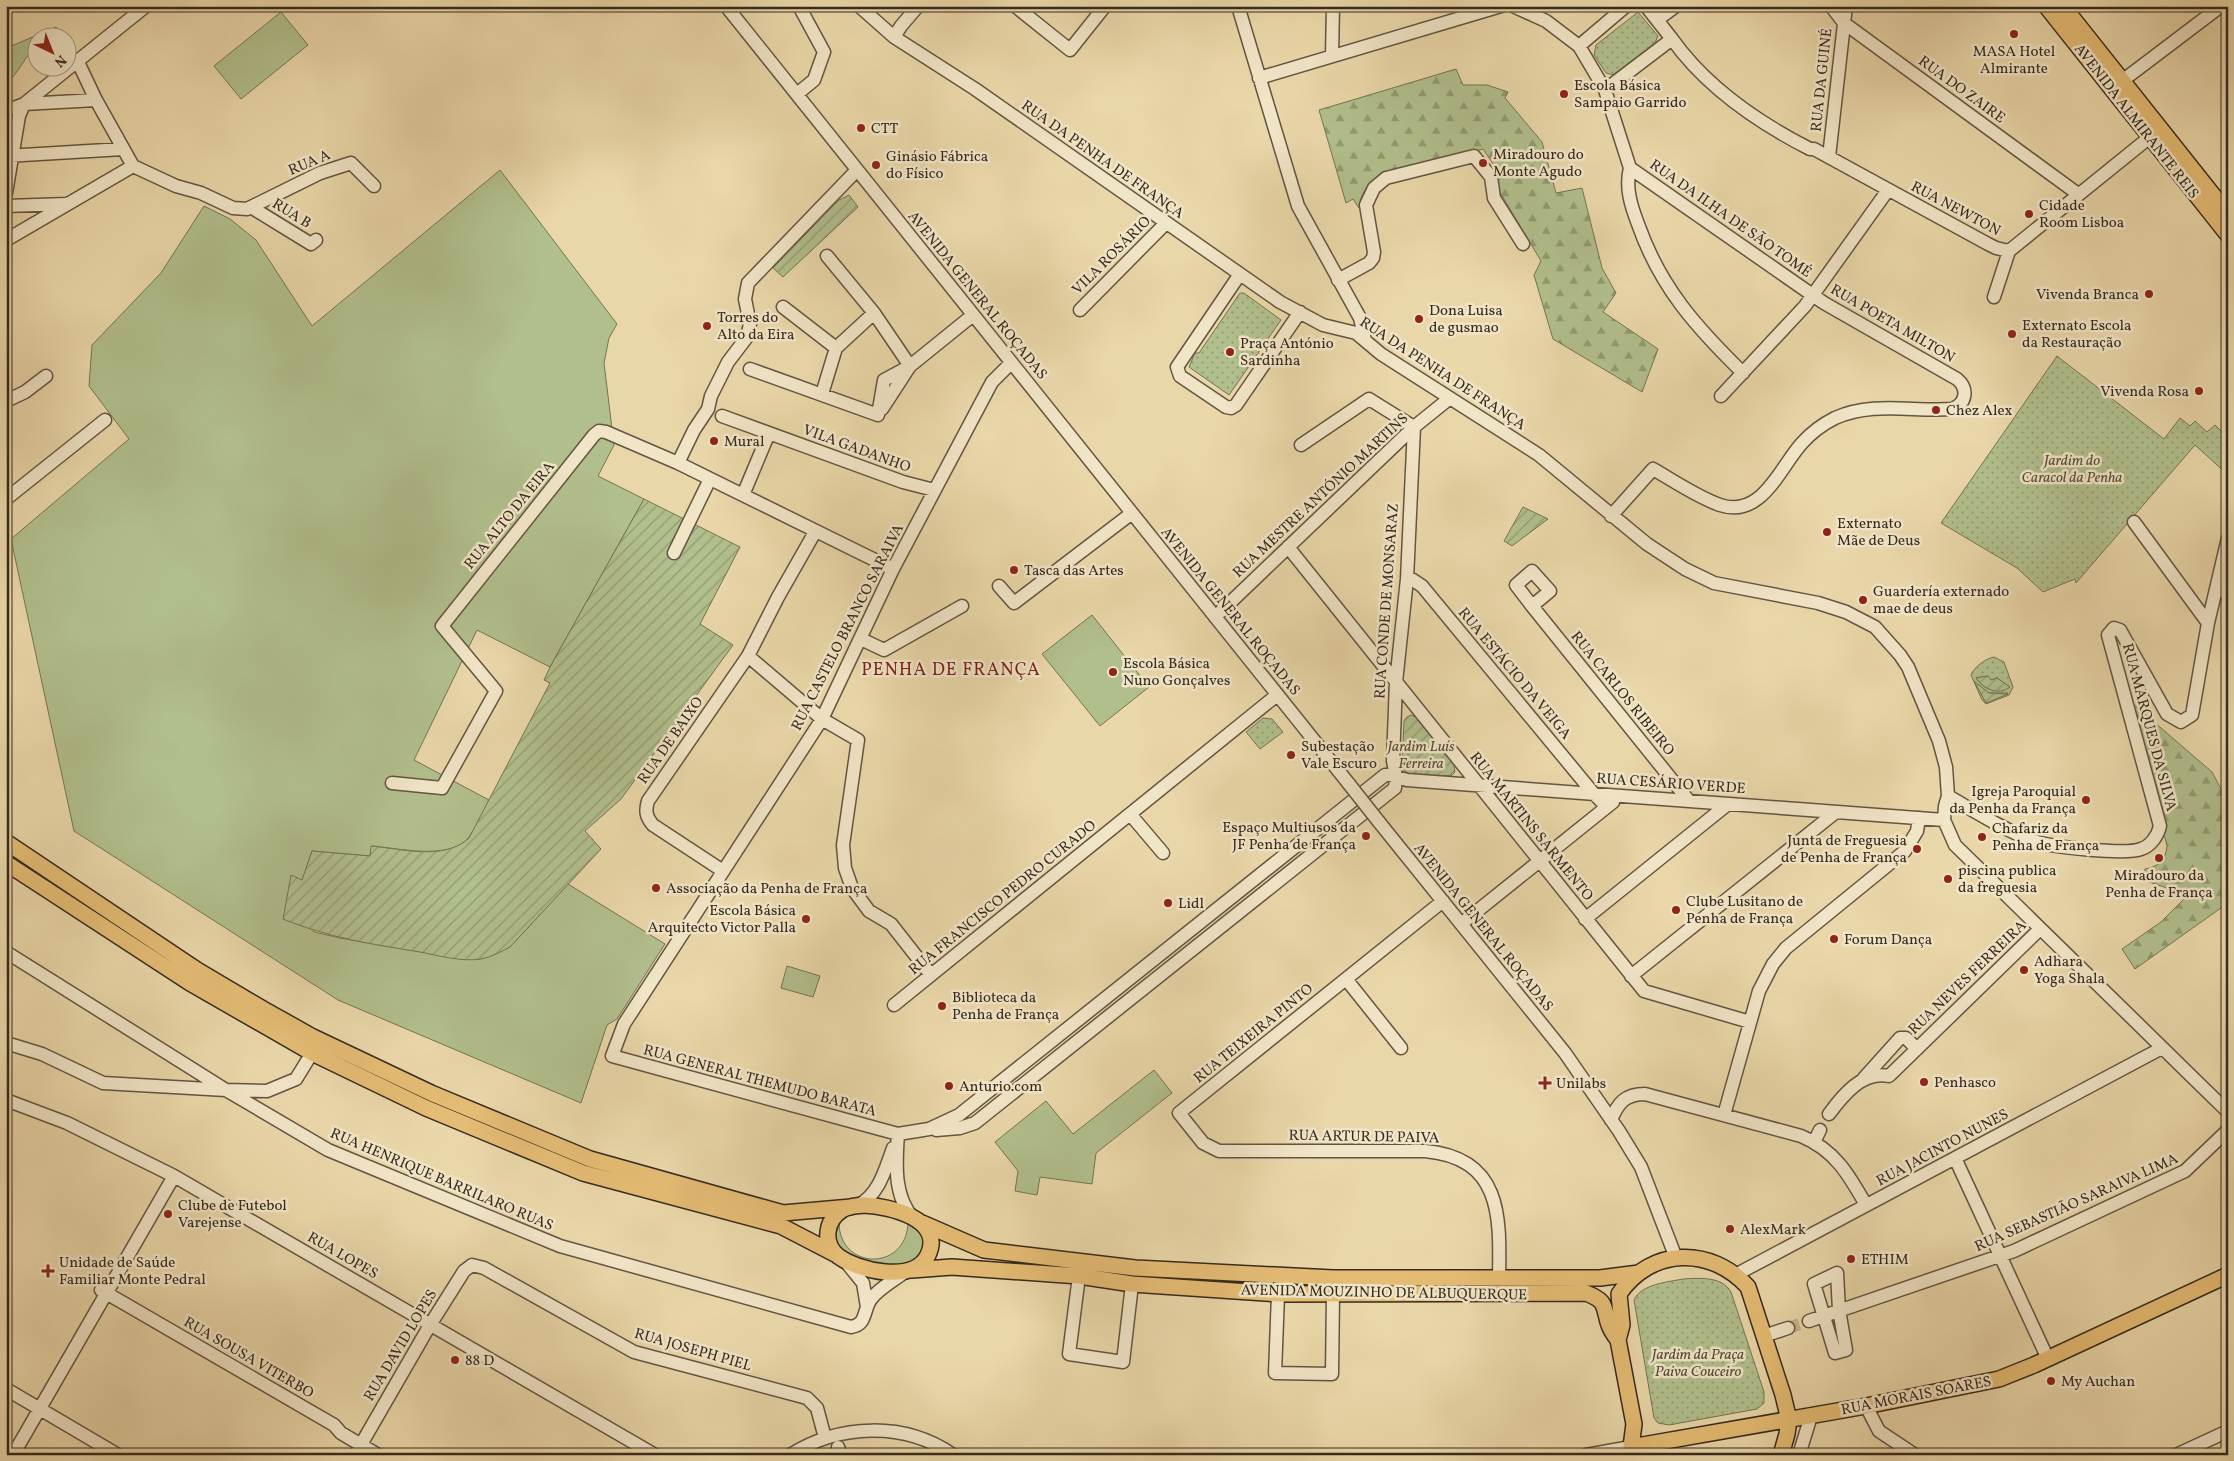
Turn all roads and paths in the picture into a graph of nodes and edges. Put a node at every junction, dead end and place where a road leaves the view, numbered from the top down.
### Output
1 (146, 6) edge
2 (726, 6) edge
3 (799, 6) edge
4 (859, 6) edge
5 (918, 6) edge
6 (1015, 6) edge
7 (1105, 6) edge
8 (1238, 6) edge
9 (1333, 6) edge
10 (1501, 6) edge
11 (1514, 6) edge
12 (1626, 6) edge
13 (1646, 6) edge
14 (1676, 6) edge
15 (1831, 6) edge
16 (1846, 6) edge
17 (2046, 6) edge
18 (2063, 6) edge
19 (2221, 6) edge
20 (1657, 20) junction
21 (1844, 24) junction
22 (894, 37) junction
23 (1672, 39) junction
24 (1578, 46) junction
25 (1332, 56) junction
26 (78, 60) joint
27 (56, 78) edge
28 (1259, 78) junction
29 (2117, 85) junction
30 (1605, 90) junction
31 (797, 94) junction
32 (96, 100) junction
33 (24, 104) junction
34 (6, 108) edge
35 (2150, 137) junction
36 (123, 149) junction
37 (10, 156) edge
38 (1829, 157) junction
39 (133, 166) junction
40 (1630, 168) junction
41 (857, 170) junction
42 (374, 186) dead end
43 (1888, 190) junction
44 (6, 193) edge
45 (2078, 194) junction
46 (70, 204) junction
47 (6, 206) edge
48 (251, 207) junction
49 (2228, 214) edge
50 (1166, 222) junction
51 (2228, 235) edge
52 (6, 240) edge
53 (316, 240) dead end
54 (1523, 244) dead end
55 (2010, 250) junction
56 (827, 256) dead end
57 (1240, 274) junction
58 (1338, 280) junction
59 (1813, 295) junction
60 (1994, 297) dead end
61 (783, 307) dead end
62 (1080, 310) dead end
63 (1300, 312) junction
64 (874, 313) junction
65 (973, 315) junction
66 (1365, 340) junction
67 (836, 348) junction
68 (1011, 363) junction
69 (910, 366) junction
70 (750, 369) dead end
71 (1742, 373) junction
72 (46, 376) dead end
73 (822, 394) junction
74 (1721, 396) dead end
75 (1450, 398) junction
76 (6, 401) edge
77 (722, 416) dead end
78 (105, 420) dead end
79 (1414, 427) junction
80 (769, 433) junction
81 (1301, 446) dead end
82 (678, 463) junction
83 (710, 479) junction
84 (934, 490) junction
85 (744, 495) junction
86 (6, 499) edge
87 (1132, 513) junction
88 (1611, 516) junction
89 (2134, 522) dead end
90 (815, 532) junction
91 (2228, 538) edge
92 (1288, 547) junction
93 (674, 554) dead end
94 (893, 569) junction
95 (2220, 574) junction
96 (1407, 579) junction
97 (998, 586) dead end
98 (2228, 598) edge
99 (962, 606) dead end
100 (1532, 606) dead end
101 (1215, 617) junction
102 (2208, 623) junction
103 (860, 639) junction
104 (748, 656) junction
105 (1396, 682) junction
106 (1277, 694) junction
107 (822, 719) junction
108 (1396, 777) junction
109 (392, 783) dead end
110 (1479, 786) junction
111 (1594, 794) junction
112 (1621, 796) junction
113 (1948, 796) junction
114 (1689, 801) junction
115 (1728, 804) junction
116 (1607, 807) junction
117 (1836, 812) junction
118 (1130, 814) junction
119 (1919, 818) junction
120 (1944, 820) junction
121 (6, 842) edge
122 (1163, 853) dead end
123 (1540, 861) junction
124 (6, 863) edge
125 (723, 871) junction
126 (1443, 902) junction
127 (1208, 917) junction
128 (1585, 919) junction
129 (1461, 924) junction
130 (2040, 929) junction
131 (1218, 930) junction
132 (6, 952) edge
133 (931, 975) junction
134 (1631, 976) junction
135 (1346, 979) junction
136 (894, 1005) dead end
137 (1750, 1022) junction
138 (6, 1043) edge
139 (1401, 1048) dead end
140 (2162, 1048) junction
141 (1041, 1049) junction
142 (1917, 1049) junction
143 (312, 1053) junction
144 (612, 1056) joint
145 (1051, 1062) junction
146 (1859, 1083) junction
147 (226, 1090) junction
148 (6, 1100) edge
149 (2228, 1112) edge
150 (1180, 1113) joint
151 (1829, 1114) dead end
152 (1724, 1115) junction
153 (1612, 1120) junction
154 (1820, 1130) dead end
155 (2228, 1130) edge
156 (923, 1131) junction
157 (898, 1134) junction
158 (1814, 1142) junction
159 (1955, 1158) junction
160 (174, 1176) junction
161 (1866, 1205) junction
162 (854, 1207) junction
163 (918, 1221) junction
164 (2000, 1256) junction
165 (840, 1257) junction
166 (1676, 1258) junction
167 (484, 1268) joint
168 (1135, 1268) junction
169 (909, 1270) junction
170 (1080, 1270) junction
171 (1640, 1273) junction
172 (1737, 1274) junction
173 (2228, 1275) edge
174 (1277, 1276) junction
175 (1333, 1278) junction
176 (1132, 1284) junction
177 (1499, 1286) junction
178 (103, 1292) junction
179 (1278, 1294) junction
180 (1333, 1294) junction
181 (867, 1307) junction
182 (1839, 1310) junction
183 (1823, 1317) junction
184 (1809, 1321) tunnel mouth
185 (430, 1325) junction
186 (1788, 1328) tunnel mouth
187 (1764, 1336) junction
188 (1618, 1340) junction
189 (2048, 1359) junction
190 (6, 1389) edge
191 (1866, 1406) junction
192 (39, 1410) junction
193 (1811, 1416) junction
194 (1789, 1420) junction
195 (2228, 1431) edge
196 (825, 1438) junction
197 (358, 1450) edge
198 (1632, 1451) edge
199 (13, 1455) edge
200 (118, 1455) edge
201 (378, 1455) edge
202 (655, 1455) edge
203 (790, 1455) edge
204 (953, 1455) edge
205 (1586, 1455) edge
206 (1781, 1455) edge
207 (1799, 1455) edge
208 (1915, 1455) edge
209 (2176, 1455) edge

1 - 26 street
2 - 31 street, AVENIDA GENERAL ROÇADAS
3 - 31 street
4 - 22 street, RUA DA PENHA DE FRANÇA
5 - 22 street
6 - 7 street
8 - 28 street
9 - 25 street
10 - 25 street
11 - 24 street
12 - 24 street
13 - 20 street, RUA NEWTON
14 - 20 street
15 - 21 street, RUA DO ZAIRE
16 - 21 street, RUA DA GUINÉ
17 - 29 main road, AVENIDA ALMIRANTE REIS
18 - 29 main road, AVENIDA ALMIRANTE REIS
19 - 29 street
20 - 23 street, RUA NEWTON
21 - 38 street, RUA DA GUINÉ
21 - 45 street, RUA DO ZAIRE
22 - 50 street, RUA DA PENHA DE FRANÇA
23 - 30 street
23 - 38 street, RUA NEWTON
24 - 30 street
25 - 28 street
26 - 32 street
27 - 33 street
28 - 58 street
29 - 35 main road, AVENIDA ALMIRANTE REIS
29 - 49 main road, AVENIDA ALMIRANTE REIS
30 - 40 street
31 - 41 street, AVENIDA GENERAL ROÇADAS
32 - 33 street
32 - 36 street
33 - 34 street
33 - 37 street
35 - 45 street
35 - 51 main road, AVENIDA ALMIRANTE REIS
36 - 37 street
36 - 39 street
37 - 44 street
38 - 43 street, RUA NEWTON
39 - 46 street
39 - 48 street
40 - 59 street, RUA DA ILHA DE SÃO TOMÉ
40 - 71 street
41 - 65 street, AVENIDA GENERAL ROÇADAS
41 - 82 street
42 - 48 street, RUA A
43 - 55 street, RUA NEWTON
43 - 59 street
45 - 55 street
46 - 47 street
46 - 52 street
48 - 53 street, RUA B
50 - 57 street, RUA DA PENHA DE FRANÇA
50 - 62 street, VILA ROSÁRIO
54 - 58 street
55 - 60 street
56 - 64 street
57 - 63 street, RUA DA PENHA DE FRANÇA
57 - 63 street
58 - 66 street
59 - 71 street
59 - 88 street, RUA POETA MILTON
61 - 67 street
63 - 66 street, RUA DA PENHA DE FRANÇA
64 - 67 street
64 - 69 street
65 - 68 street, AVENIDA GENERAL ROÇADAS
65 - 69 street
66 - 75 street, RUA DA PENHA DE FRANÇA
67 - 73 street
68 - 84 street, RUA CASTELO BRANCO SARAIVA
68 - 87 street, AVENIDA GENERAL ROÇADAS
69 - 73 street
70 - 73 street
71 - 74 street
72 - 76 street
75 - 79 street, RUA MESTRE ANTÓNIO MARTINS
75 - 88 street, RUA DA PENHA DE FRANÇA
77 - 80 street, VILA GADANHO
78 - 86 street
79 - 81 street
79 - 92 street, RUA MESTRE ANTÓNIO MARTINS
79 - 96 street, RUA CONDE DE MONSARAZ
80 - 84 street, VILA GADANHO
80 - 85 street
82 - 83 street
82 - 109 street, RUA ALTO DA EIRA
83 - 85 street
83 - 93 street
84 - 94 street, RUA CASTELO BRANCO SARAIVA
85 - 90 street
87 - 97 street
87 - 101 street, AVENIDA GENERAL ROÇADAS
88 - 113 street, RUA DA PENHA DE FRANÇA
89 - 102 street
90 - 94 street
90 - 104 street
91 - 95 street, RUA MARQUES DA SILVA
92 - 101 street, RUA MESTRE ANTÓNIO MARTINS
92 - 105 street, RUA MARTINS SARMENTO
94 - 103 street, RUA CASTELO BRANCO SARAIVA
95 - 98 street
95 - 102 street, RUA MARQUES DA SILVA
96 - 105 street, RUA CONDE DE MONSARAZ
96 - 111 street, RUA ESTÁCIO DA VEIGA
99 - 103 street
100 - 114 street, RUA CARLOS RIBEIRO
101 - 106 street, AVENIDA GENERAL ROÇADAS
102 - 113 street, RUA MARQUES DA SILVA
103 - 107 street, RUA CASTELO BRANCO SARAIVA
104 - 107 street
104 - 125 street, RUA DE BAIXO
105 - 108 street, RUA CONDE DE MONSARAZ
105 - 110 street, RUA MARTINS SARMENTO
106 - 118 street, RUA FRANCISCO PEDRO CURADO
106 - 126 street, AVENIDA GENERAL ROÇADAS, bridge
107 - 125 street, RUA CASTELO BRANCO SARAIVA
107 - 133 street
108 - 110 street, RUA CESÁRIO VERDE
108 - 127 street
108 - 131 street
110 - 111 street, RUA CESÁRIO VERDE
110 - 123 street, RUA MARTINS SARMENTO
111 - 112 street, RUA CESÁRIO VERDE
111 - 116 street, RUA ESTÁCIO DA VEIGA
112 - 114 street, RUA CESÁRIO VERDE
112 - 116 street
113 - 120 street, RUA DA PENHA DE FRANÇA
114 - 115 street, RUA CESÁRIO VERDE
115 - 117 street, RUA CESÁRIO VERDE
115 - 128 street
116 - 123 street
117 - 119 street, RUA CESÁRIO VERDE
117 - 134 street
118 - 122 street
118 - 133 street, RUA FRANCISCO PEDRO CURADO
119 - 120 street, RUA CESÁRIO VERDE
119 - 137 street
120 - 130 street
121 - 162 main road
123 - 128 street, RUA MARTINS SARMENTO
123 - 129 street
124 - 143 main road
125 - 144 street, RUA CASTELO BRANCO SARAIVA
126 - 129 street, AVENIDA GENERAL ROÇADAS
126 - 135 street, RUA TEIXEIRA PINTO
127 - 131 street
127 - 141 street
128 - 134 street, RUA MARTINS SARMENTO
129 - 153 street, AVENIDA GENERAL ROÇADAS
130 - 140 street
130 - 142 street, RUA NEVES FERREIRA
131 - 145 street
132 - 147 street, RUA HENRIQUE BARRILARO RUAS
133 - 136 street, RUA FRANCISCO PEDRO CURADO
134 - 137 street, RUA MARTINS SARMENTO
135 - 139 street
135 - 150 street, RUA TEIXEIRA PINTO
137 - 152 street
138 - 147 street
140 - 149 street
140 - 159 street, RUA JACINTO NUNES
141 - 145 street
141 - 156 street
142 - 146 street, RUA NEVES FERREIRA
142 - 146 street, RUA NEVES FERREIRA
143 - 147 street
143 - 165 main road
144 - 157 street, RUA GENERAL THEMUDO BARATA
145 - 156 street
146 - 151 street, RUA NEVES FERREIRA
147 - 181 street, RUA HENRIQUE BARRILARO RUAS
148 - 160 street, RUA LOPES
150 - 177 street, RUA ARTUR DE PAIVA
152 - 153 street
152 - 158 street
153 - 166 street, AVENIDA GENERAL ROÇADAS
154 - 158 street
155 - 164 street, RUA SEBASTIÃO SARAIVA LIMA
156 - 157 street
157 - 162 street
157 - 163 street
158 - 161 street
159 - 161 street, RUA JACINTO NUNES
159 - 164 street
160 - 178 street
160 - 185 street, RUA LOPES
161 - 172 street, RUA JACINTO NUNES
162 - 163 main road
162 - 165 main road
163 - 169 main road
163 - 170 main road, AVENIDA MOUZINHO DE ALBUQUERQUE
164 - 182 street, RUA SEBASTIÃO SARAIVA LIMA
164 - 189 street
165 - 169 main road
165 - 181 street
166 - 171 main road
166 - 172 main road
167 - 185 street, RUA DAVID LOPES
167 - 196 street, RUA JOSEPH PIEL
168 - 170 main road, AVENIDA MOUZINHO DE ALBUQUERQUE
168 - 174 main road, AVENIDA MOUZINHO DE ALBUQUERQUE
168 - 176 main road
169 - 170 main road, AVENIDA MOUZINHO DE ALBUQUERQUE
169 - 181 street, RUA HENRIQUE BARRILARO RUAS
170 - 176 main road, AVENIDA MOUZINHO DE ALBUQUERQUE
170 - 176 street
171 - 177 main road, AVENIDA MOUZINHO DE ALBUQUERQUE
171 - 188 main road
172 - 187 main road
173 - 189 main road, RUA MORAIS SOARES
174 - 175 main road, AVENIDA MOUZINHO DE ALBUQUERQUE
174 - 179 main road
175 - 177 main road, AVENIDA MOUZINHO DE ALBUQUERQUE
175 - 180 main road
176 - 179 main road, AVENIDA MOUZINHO DE ALBUQUERQUE
177 - 180 main road, AVENIDA MOUZINHO DE ALBUQUERQUE
177 - 188 main road, AVENIDA MOUZINHO DE ALBUQUERQUE
178 - 192 street
178 - 197 street, RUA SOUSA VITERBO
179 - 180 main road, AVENIDA MOUZINHO DE ALBUQUERQUE
179 - 180 street
182 - 183 street, RUA SEBASTIÃO SARAIVA LIMA
182 - 183 street
182 - 183 street
183 - 184 street, RUA SEBASTIÃO SARAIVA LIMA
185 - 197 street, RUA DAVID LOPES
185 - 202 street, RUA LOPES
186 - 187 street
187 - 194 main road
188 - 198 main road
189 - 191 main road, RUA MORAIS SOARES
190 - 192 street
191 - 193 main road, RUA MORAIS SOARES
191 - 208 street
192 - 199 street
192 - 200 street
193 - 194 main road, RUA MORAIS SOARES
193 - 207 street
194 - 198 main road, RUA MORAIS SOARES
194 - 206 main road
195 - 209 street
196 - 203 street
196 - 204 street
197 - 201 street, RUA SOUSA VITERBO
198 - 205 street, RUA MORAIS SOARES

